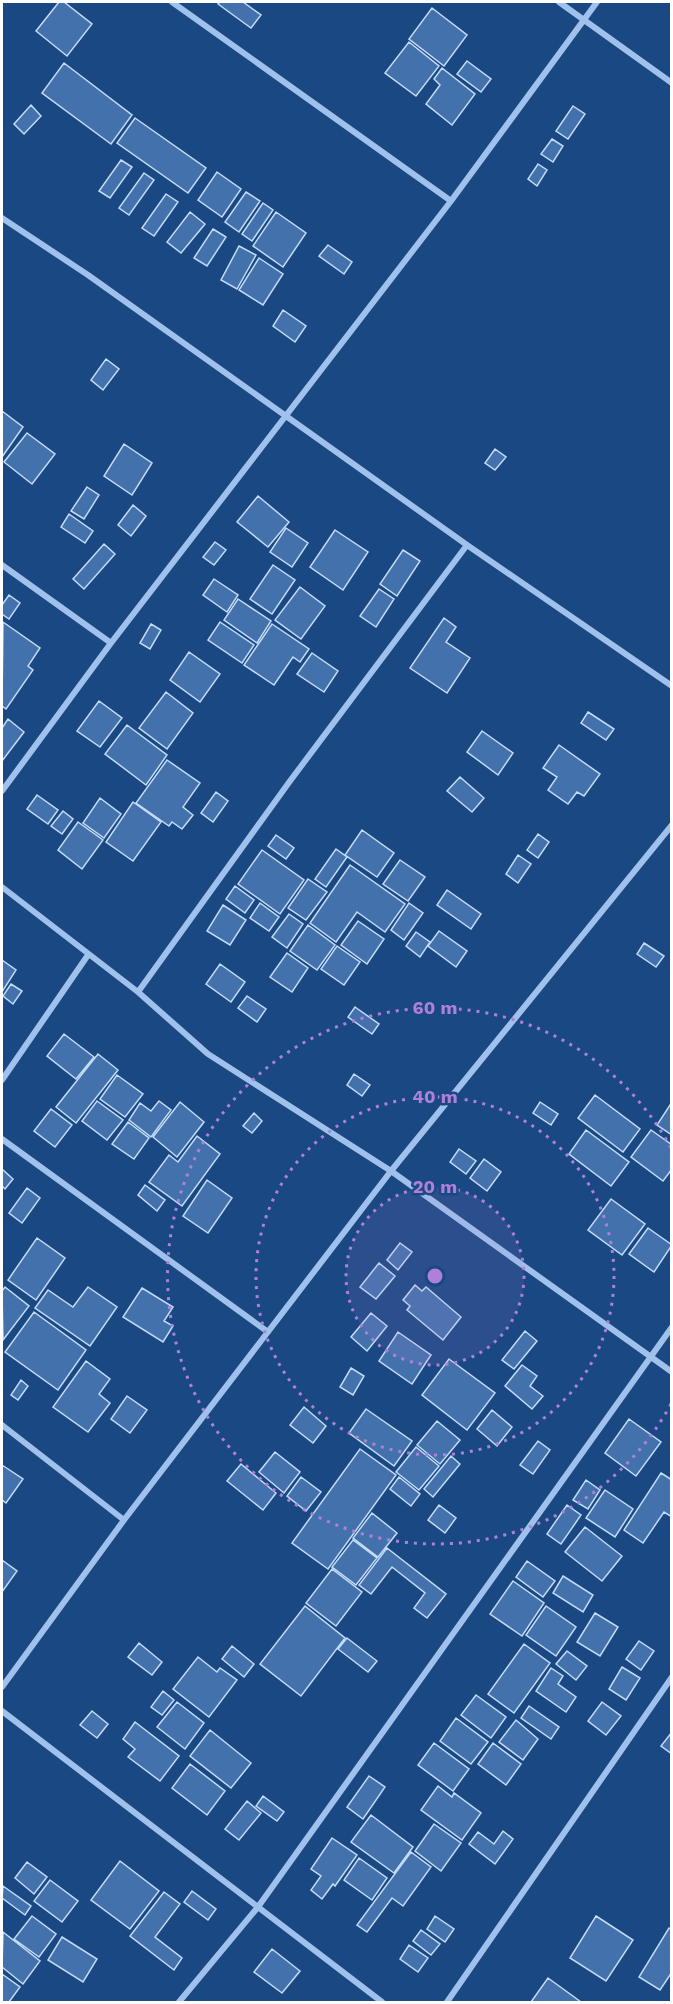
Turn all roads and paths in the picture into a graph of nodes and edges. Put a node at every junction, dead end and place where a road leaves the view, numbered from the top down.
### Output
1 (172, 2) edge
2 (559, 2) edge
3 (597, 2) edge
4 (584, 20) junction
5 (672, 83) edge
6 (451, 201) junction
7 (2, 218) edge
8 (287, 416) junction
9 (467, 545) junction
10 (2, 565) edge
11 (111, 644) junction
12 (672, 686) edge
13 (2, 791) edge
14 (672, 825) edge
15 (2, 887) edge
16 (88, 955) junction
17 (138, 992) junction
18 (2, 1080) edge
19 (2, 1139) edge
20 (391, 1171) junction
21 (672, 1327) edge
22 (268, 1332) junction
23 (651, 1356) junction
24 (672, 1372) edge
25 (2, 1425) edge
26 (124, 1521) junction
27 (670, 1681) edge
28 (2, 1688) edge
29 (2, 1712) edge
30 (258, 1907) junction
31 (179, 2002) edge
32 (382, 2002) edge
33 (447, 2002) edge

1 - 6 street
2 - 4 street
3 - 4 street
4 - 5 street
4 - 6 street
6 - 8 street
7 - 8 street
8 - 9 street
8 - 11 street
9 - 12 street
9 - 17 street
10 - 11 street
11 - 13 street
14 - 20 street
15 - 16 street
16 - 17 street
16 - 18 street
17 - 20 street
19 - 22 street
20 - 22 street
20 - 23 street
21 - 23 street
22 - 26 street
23 - 24 street
23 - 30 street
25 - 26 street
26 - 28 street
27 - 33 street
29 - 30 street
30 - 31 street
30 - 32 street

